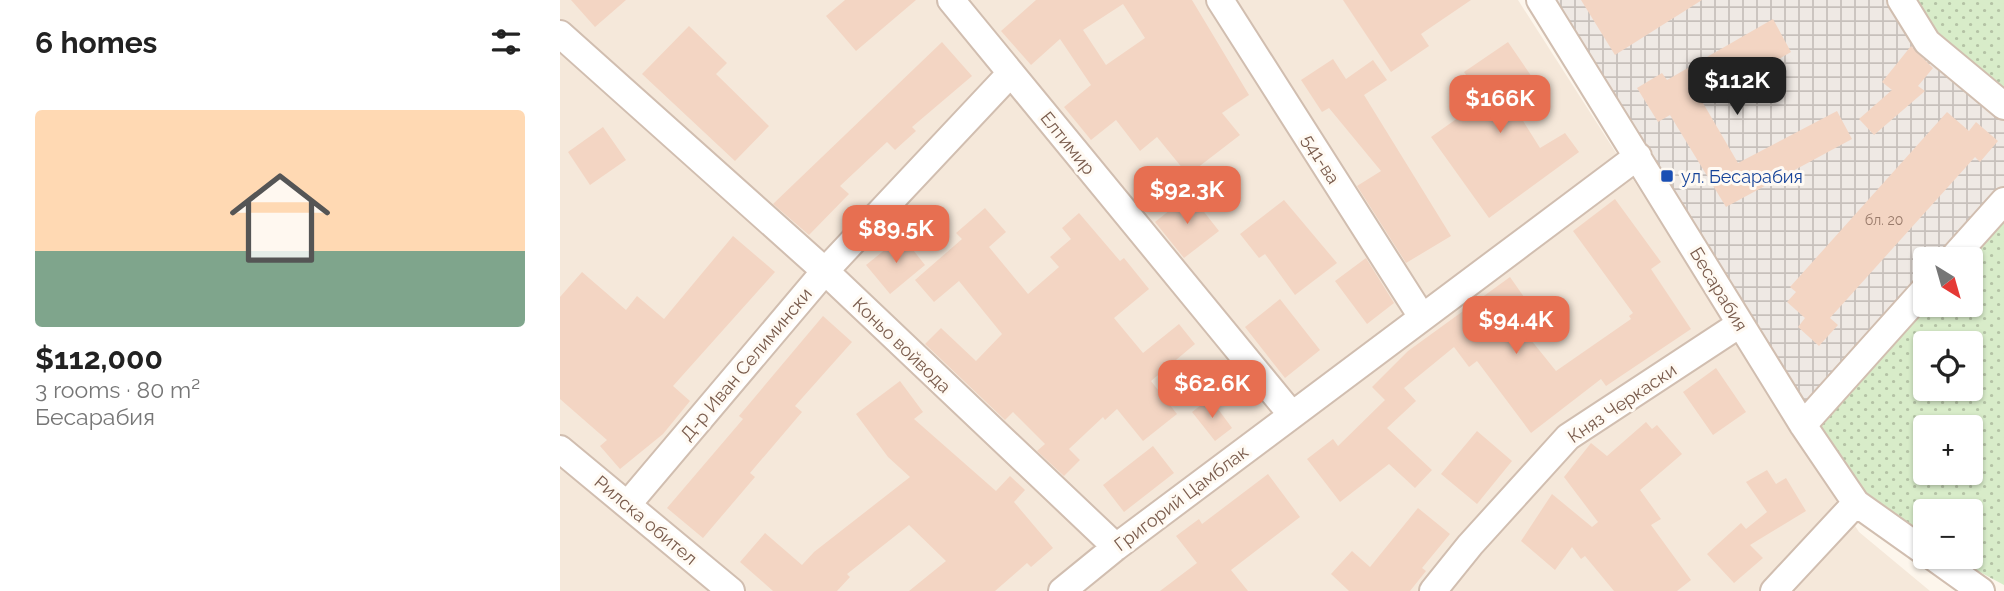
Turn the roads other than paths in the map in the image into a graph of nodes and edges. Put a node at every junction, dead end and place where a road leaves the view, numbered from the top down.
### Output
1 (1220, 0) edge
2 (1540, 0) edge
3 (1901, 0) edge
4 (959, 2) edge
5 (560, 34) edge
6 (1011, 73) junction
7 (2004, 106) edge
8 (1638, 156) junction
9 (2004, 201) edge
10 (1963, 247) edge
11 (825, 271) junction
12 (1913, 302) edge
13 (1422, 317) junction
14 (1740, 324) junction
15 (1292, 415) junction
16 (1803, 425) junction
17 (560, 449) edge
18 (1856, 503) junction
19 (628, 504) junction
20 (1913, 543) edge
21 (1116, 547) junction
22 (1950, 569) edge
23 (731, 591) edge
24 (1062, 591) edge
25 (1433, 591) edge
26 (1774, 591) edge
27 (1981, 591) edge

1 - 13 street, 541-ва
2 - 8 street, Бесарабия
3 - 7 street
4 - 6 street, Елтимир
5 - 11 street, Коньо войвода
6 - 11 street, Д-р Иван Селимински
6 - 15 street, Елтимир
8 - 13 street, Григорий Цамблак
8 - 14 street, Бесарабия
9 - 10 street
11 - 19 street, Д-р Иван Селимински
11 - 21 street, Коньо войвода
12 - 16 street
13 - 15 street, Григорий Цамблак
14 - 16 street, Бесарабия
14 - 25 street, Княз Черкаски
15 - 21 street, Григорий Цамблак
16 - 18 street, Бесарабия
17 - 19 street, Рилска обител
18 - 20 street, Бесарабия
18 - 26 street
19 - 23 street, Рилска обител
21 - 24 street, Григорий Цамблак
22 - 27 street

